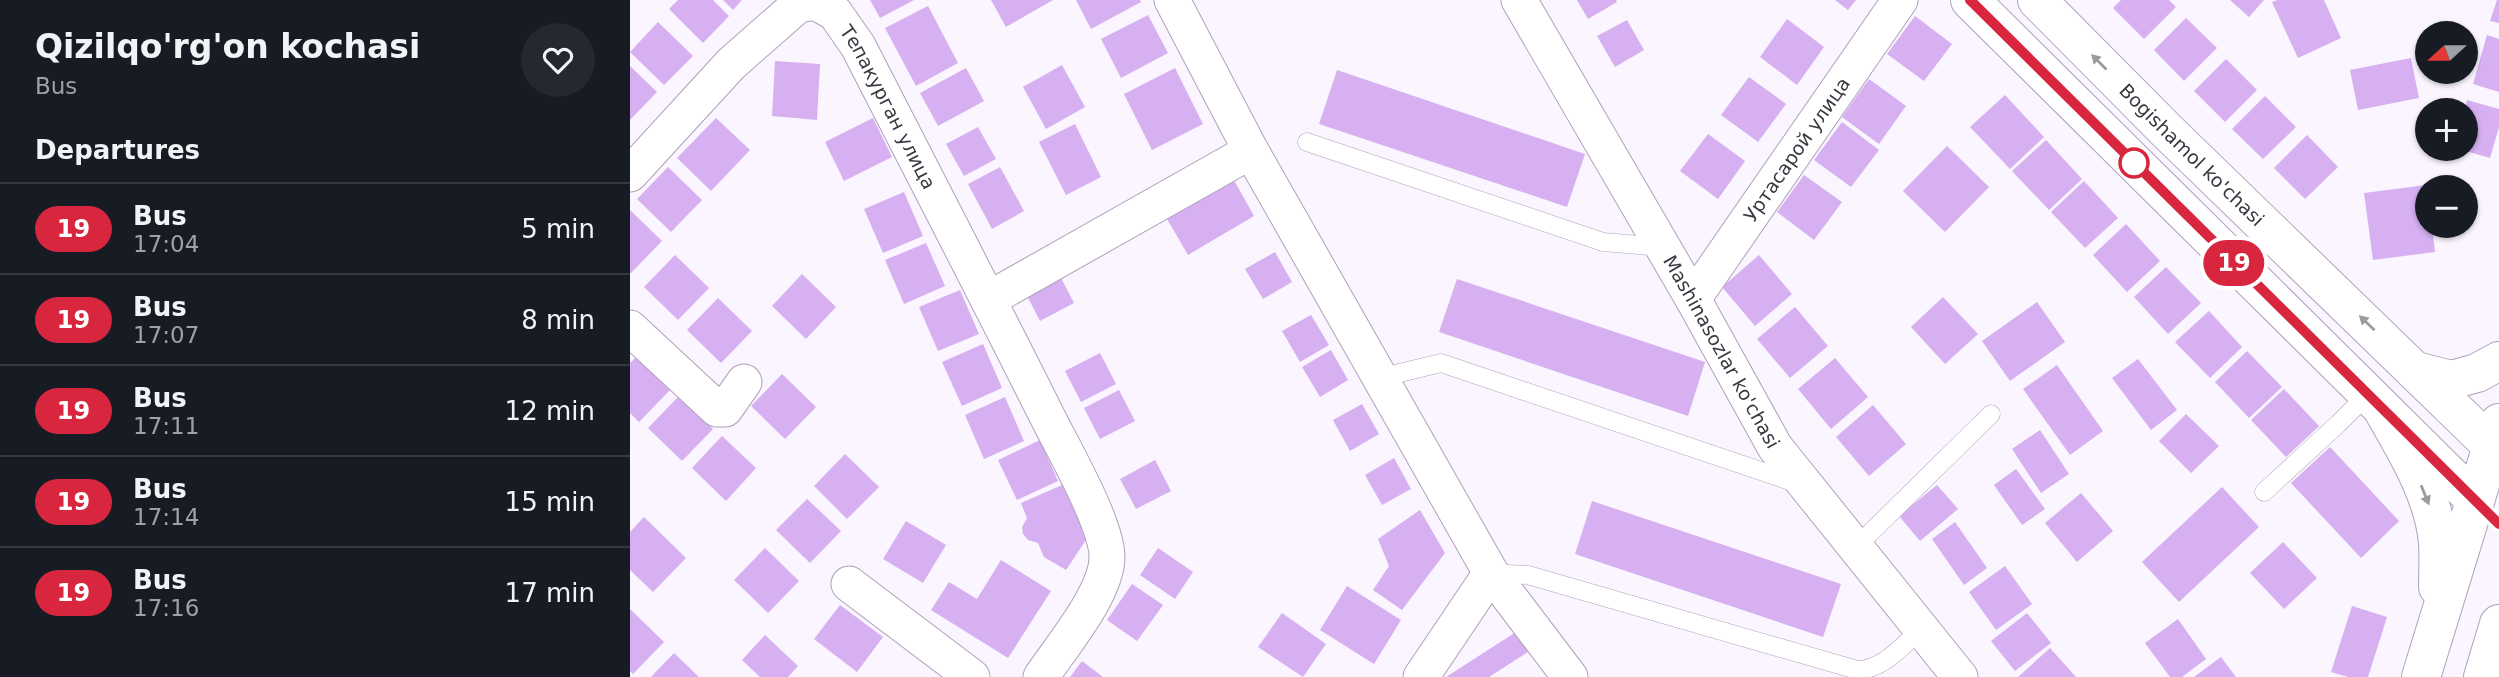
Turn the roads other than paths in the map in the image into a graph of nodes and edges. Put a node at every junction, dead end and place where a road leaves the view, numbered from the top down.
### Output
1 (1172, 0) edge
2 (1519, 0) edge
3 (1900, 0) edge
4 (1970, 0) edge
5 (2037, 0) edge
6 (1307, 142) dead end
7 (1251, 151) junction
8 (630, 174) edge
9 (1662, 247) junction
10 (989, 299) junction
11 (1693, 299) junction
12 (630, 328) edge
13 (2499, 361) edge
14 (2416, 371) junction
15 (1380, 377) junction
16 (744, 383) dead end
17 (2375, 403) junction
18 (1990, 414) dead end
19 (2496, 440) edge
20 (1806, 486) junction
21 (2264, 492) dead end
22 (2487, 512) edge
23 (1856, 547) junction
24 (1491, 573) junction
25 (849, 584) dead end
26 (2437, 624) junction
27 (2499, 624) edge
28 (1921, 629) junction
29 (972, 677) edge
30 (1041, 677) edge
31 (1421, 677) edge
32 (1570, 677) edge
33 (1960, 677) edge
34 (2421, 677) edge
35 (2483, 677) edge

1 - 7 street
2 - 9 street, Mashinasozlar ko'chasi
3 - 11 street, Уртасарой улица
4 - 17 main road
14 -> 5 main road, Bogishamol ko'chasi
6 - 9 lane
7 - 10 street
7 - 15 street
8 - 10 street, Тепакурган улица
9 - 11 street, Mashinasozlar ko'chasi
10 - 30 street, Тепакурган улица
11 - 20 street, Mashinasozlar ko'chasi
12 - 16 street
13 - 14 main road
14 - 19 main road, Bogishamol ko'chasi
15 - 20 lane
15 - 24 street
17 - 21 lane
17 - 22 main road
17 -> 26 main road
18 - 23 lane
19 - 22 main road
20 - 23 street, Mashinasozlar ko'chasi
22 - 26 main road
23 - 28 street, Mashinasozlar ko'chasi
24 - 28 lane
24 - 31 street
24 - 32 street
25 - 29 street
26 - 34 main road
27 - 35 main road
28 - 33 street, Mashinasozlar ko'chasi

